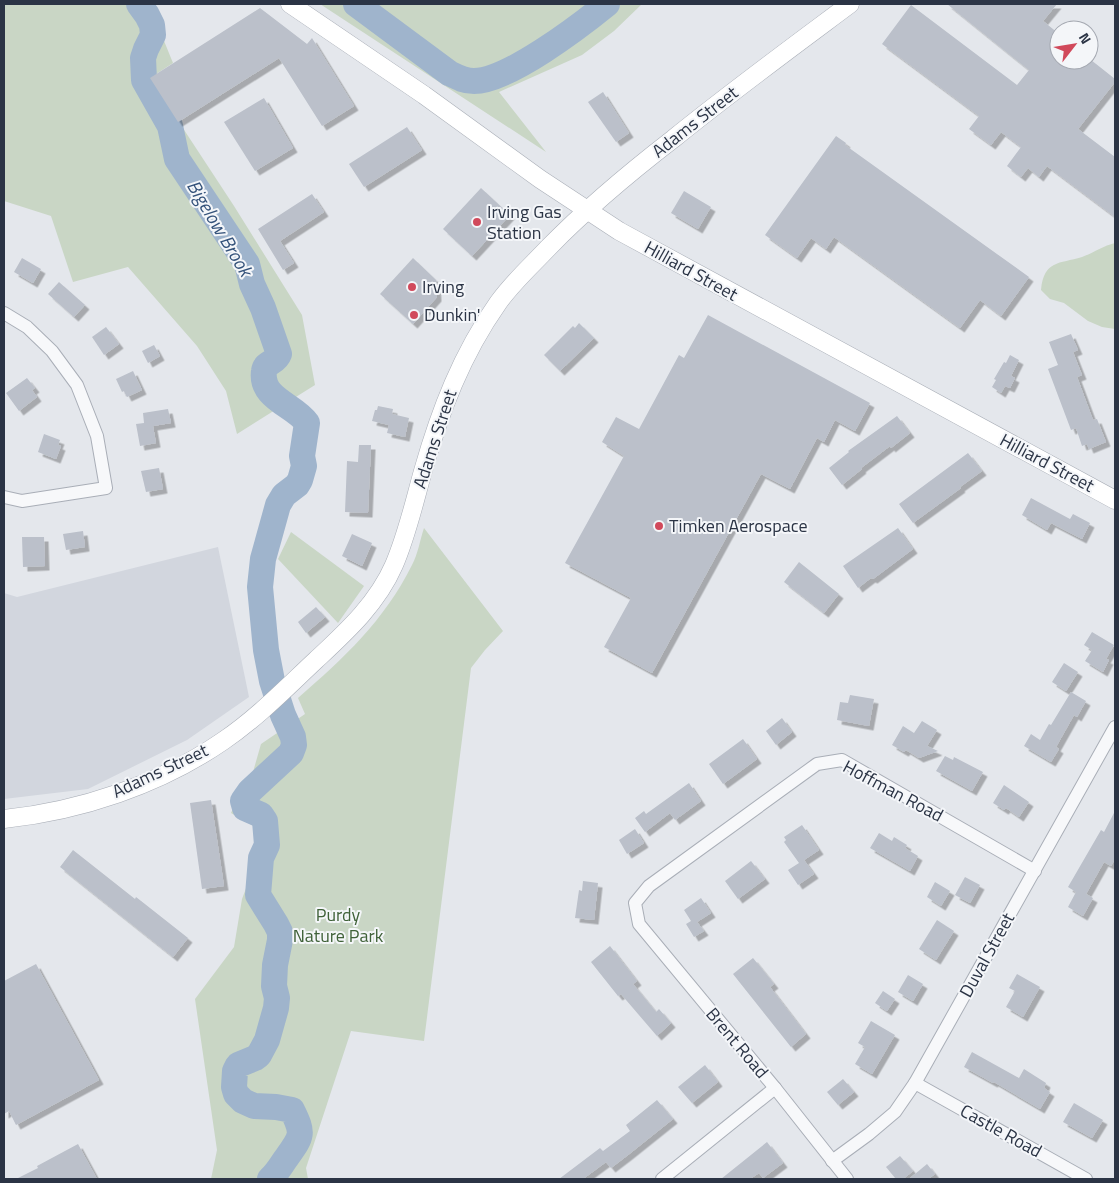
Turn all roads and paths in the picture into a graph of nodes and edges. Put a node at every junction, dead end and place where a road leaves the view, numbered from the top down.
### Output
1 (290, 4) edge
2 (850, 4) edge
3 (586, 210) junction
4 (4, 313) edge
5 (4, 497) edge
6 (1115, 500) edge
7 (1115, 727) edge
8 (4, 819) edge
9 (1035, 871) junction
10 (635, 903) joint
11 (915, 1083) junction
12 (775, 1088) junction
13 (832, 1161) junction
14 (662, 1179) edge
15 (847, 1179) edge
16 (1086, 1179) edge

1 - 3 main road, Hilliard Street
2 - 3 main road, Adams Street
3 - 6 main road, Hilliard Street
3 - 8 main road, Adams Street
4 - 5 street
7 - 9 street, Duval Street
9 - 10 street, Hoffman Road
9 - 11 street, Duval Street
10 - 12 street, Brent Road
11 - 13 street, Duval Street
11 - 16 street, Castle Road
12 - 13 street, Brent Road
12 - 14 street
13 - 15 street, Brent Road

